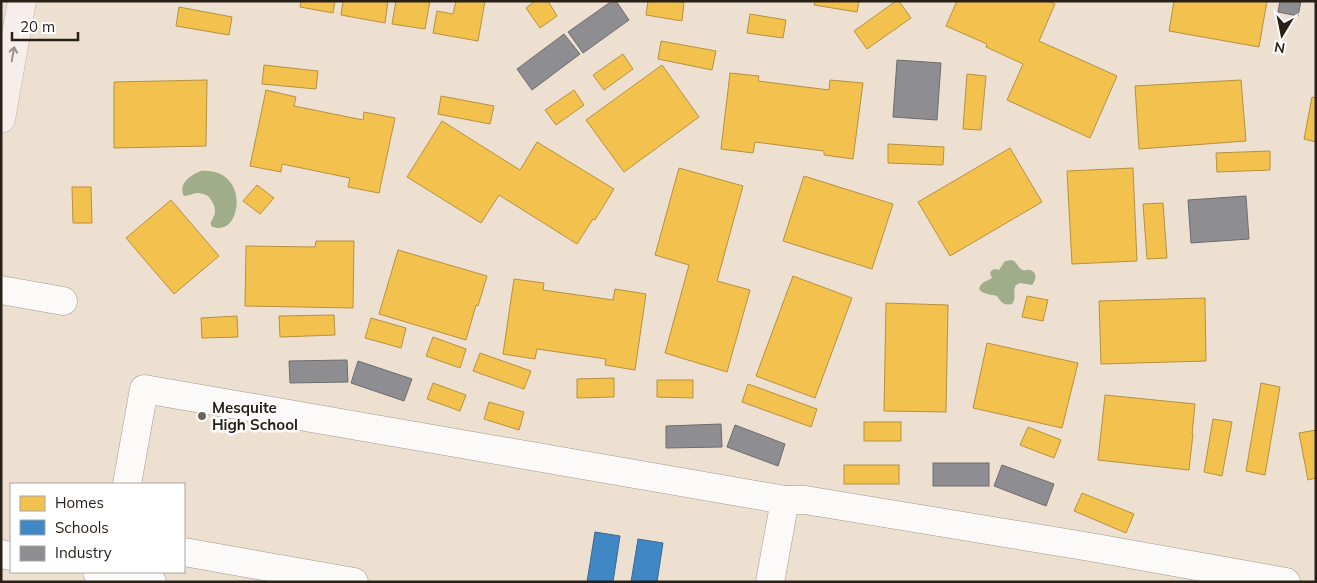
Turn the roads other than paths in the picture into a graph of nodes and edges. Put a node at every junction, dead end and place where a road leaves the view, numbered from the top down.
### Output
1 (22, 1) edge
2 (1, 119) edge
3 (1, 290) edge
4 (63, 301) dead end
5 (127, 483) edge
6 (785, 500) junction
7 (185, 552) edge
8 (108, 575) edge
9 (152, 582) edge
10 (354, 582) edge
11 (770, 582) edge
12 (1286, 582) edge

2 -> 1 main road
3 - 4 lane
5 - 6 lane
6 - 11 lane
6 - 12 lane
7 - 10 lane
8 - 9 lane

